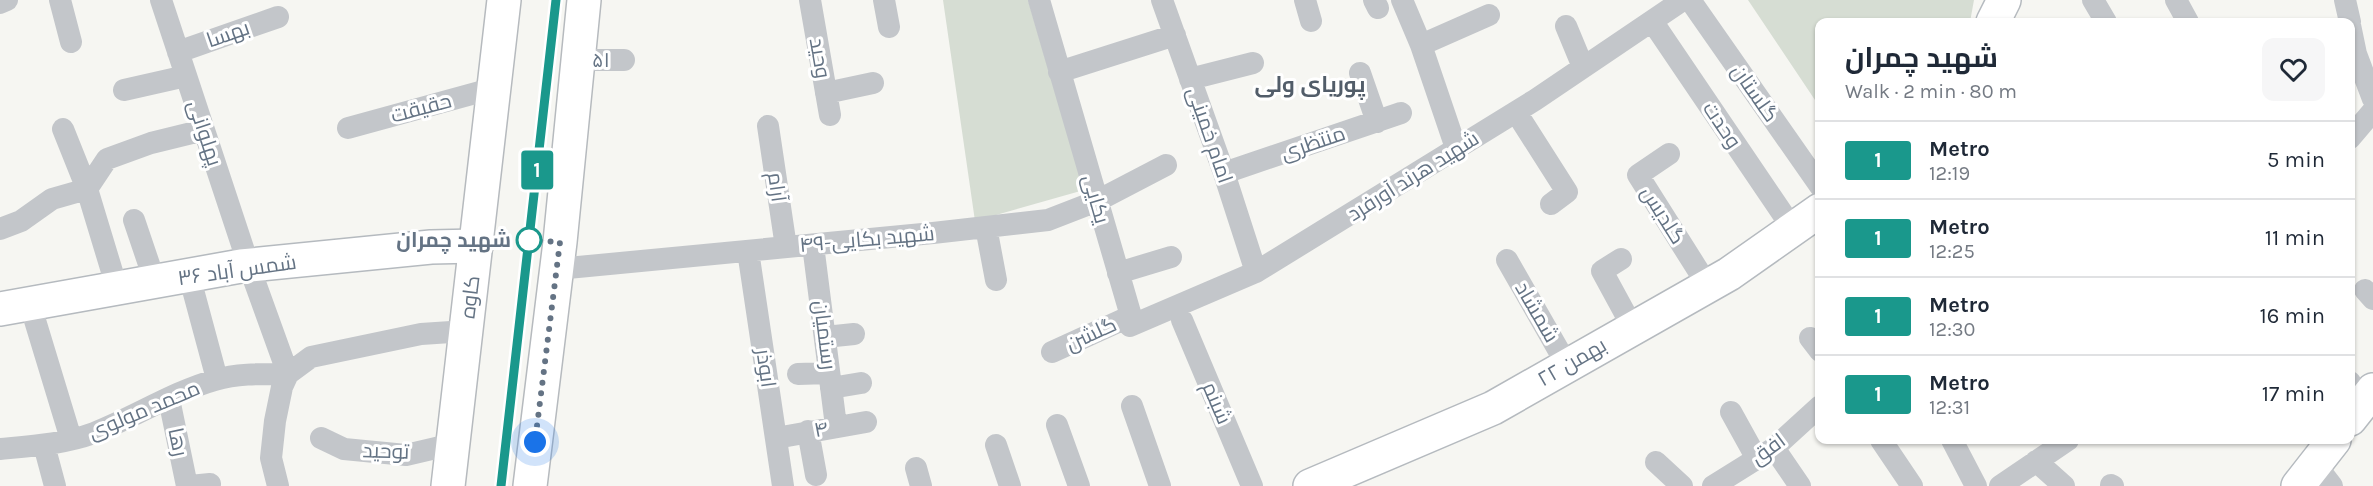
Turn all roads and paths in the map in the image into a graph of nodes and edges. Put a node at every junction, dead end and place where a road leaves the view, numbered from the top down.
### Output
1 (7, 0) edge
2 (60, 0) edge
3 (161, 0) edge
4 (504, 0) edge
5 (584, 0) edge
6 (810, 0) edge
7 (884, 0) edge
8 (1039, 0) edge
9 (1162, 0) edge
10 (1402, 0) edge
11 (1683, 0) edge
12 (1690, 0) edge
13 (2004, 0) edge
14 (2023, 0) edge
15 (2093, 0) edge
16 (2176, 0) edge
17 (2345, 0) edge
18 (0, 3) edge
19 (1489, 15) dead end
20 (278, 17) dead end
21 (1995, 18) edge
22 (2018, 18) edge
23 (2104, 18) edge
24 (2186, 18) edge
25 (2349, 18) edge
26 (1652, 21) junction
27 (1566, 26) dead end
28 (889, 27) dead end
29 (1174, 35) junction
30 (2355, 38) edge
31 (71, 42) dead end
32 (1421, 45) junction
33 (178, 52) junction
34 (2360, 53) edge
35 (578, 60) junction
36 (624, 60) dead end
37 (1253, 63) dead end
38 (1583, 67) junction
39 (1059, 72) junction
40 (1360, 73) dead end
41 (186, 76) junction
42 (1190, 79) junction
43 (873, 83) dead end
44 (494, 88) junction
45 (124, 90) dead end
46 (2373, 99) edge
47 (2373, 111) edge
48 (1516, 112) junction
49 (1401, 114) dead end
50 (1377, 122) junction
51 (768, 126) dead end
52 (348, 128) dead end
53 (63, 129) dead end
54 (204, 130) junction
55 (2355, 132) edge
56 (1456, 148) junction
57 (1669, 154) dead end
58 (1166, 165) dead end
59 (1224, 173) junction
60 (1815, 179) edge
61 (87, 189) junction
62 (1097, 201) junction
63 (1551, 204) dead end
64 (1815, 218) edge
65 (134, 220) dead end
66 (986, 227) junction
67 (0, 229) edge
68 (1806, 233) edge
69 (813, 245) junction
70 (476, 246) junction
71 (786, 247) junction
72 (748, 251) junction
73 (1171, 257) dead end
74 (1621, 259) dead end
75 (1507, 260) dead end
76 (249, 266) junction
77 (557, 269) junction
78 (1256, 272) junction
79 (1118, 273) junction
80 (189, 275) junction
81 (996, 280) dead end
82 (155, 282) junction
83 (1708, 286) junction
84 (117, 288) junction
85 (15, 307) edge
86 (1182, 320) dead end
87 (1130, 321) junction
88 (1633, 328) junction
89 (466, 331) junction
90 (854, 334) dead end
91 (825, 337) junction
92 (1052, 352) dead end
93 (1567, 364) junction
94 (288, 374) junction
95 (798, 375) dead end
96 (217, 379) junction
97 (830, 380) junction
98 (861, 383) dead end
99 (169, 399) junction
100 (1132, 406) dead end
101 (1815, 410) edge
102 (1731, 412) dead end
103 (866, 422) dead end
104 (1057, 425) dead end
105 (836, 426) junction
106 (808, 431) junction
107 (321, 438) dead end
108 (776, 438) junction
109 (71, 439) junction
110 (453, 444) junction
111 (1884, 444) edge
112 (1954, 444) edge
113 (2062, 444) edge
114 (44, 445) junction
115 (996, 445) dead end
116 (0, 449) edge
117 (1765, 454) junction
118 (2036, 461) junction
119 (1656, 462) dead end
120 (816, 474) dead end
121 (196, 485) edge
122 (55, 486) edge
123 (278, 486) edge
124 (448, 486) edge
125 (530, 486) edge
126 (783, 486) edge
127 (1010, 486) edge
128 (1079, 486) edge
129 (1160, 486) edge
130 (1252, 486) edge
131 (1310, 486) edge
132 (1361, 486) edge
133 (1682, 486) edge
134 (1713, 486) edge
135 (1800, 486) edge
136 (1912, 486) edge
137 (1976, 486) edge
138 (2000, 486) edge
139 (2064, 486) edge

1 - 18 street
2 - 31 street
3 - 33 street, پهلوانی
4 - 44 street, کاوه
5 - 35 street
6 - 43 street, وحید
7 - 28 street
8 - 39 street, یکایی
9 - 29 street, امام خمینی
10 - 32 street
11 - 26 street, شهید هرند آورفرد
12 - 60 street, گلستان
13 - 21 street
14 - 22 street
15 - 23 street
16 - 24 street
17 - 25 street
19 - 32 street
20 - 33 street, بهسا
26 - 38 street, شهید هرند آورفرد
26 - 68 street, وحدت
27 - 38 street
29 - 39 street
29 - 42 street, امام خمینی
30 - 34 street
32 - 56 street
33 - 41 street, پهلوانی
34 - 46 street
35 - 36 street, ۵۱
35 - 77 street
37 - 42 street
38 - 48 street, شهید هرند آورفرد
39 - 62 street, یکایی
40 - 50 street
41 - 45 street
41 - 54 street, پهلوانی
42 - 59 street, امام خمینی
44 - 52 street, حقیقت
44 - 70 street, کاوه
47 - 55 street
48 - 56 street, شهید هرند آورفرد
48 - 63 street
49 - 50 street, منتظری
50 - 59 street, منتظری
51 - 71 street, آرام
53 - 61 street
54 - 61 street
54 - 76 street, پهلوانی
56 - 78 street, شهید هرند آورفرد
57 - 83 street, گلدیس
58 - 62 street, ۴۹-شهید بکایی
59 - 78 street, امام خمینی
61 - 67 street
61 - 84 street
62 - 66 street, ۴۹-شهید بکایی
62 - 79 street, یکایی
64 - 68 street, ۲۲ بهمن
65 - 82 street
66 - 69 street, ۴۹-شهید بکایی
66 - 81 street
68 - 83 street, ۲۲ بهمن
68 - 132 street, ۲۲ بهمن
69 - 71 street, ۴۹-شهید بکایی
69 - 91 street, رستمیان
70 - 76 street, شمس آباد ۳۶
70 - 89 street, کاوه
71 - 72 street, ۴۹-شهید بکایی
72 - 77 street, ۴۹-شهید بکایی
72 - 108 street, ابوذر
73 - 79 street
74 - 88 street
75 - 93 street, شمشاد
76 - 80 street, شمس آباد ۳۶
76 - 94 street, پهلوانی
77 - 125 street
78 - 87 street, شهید هرند آورفرد
79 - 87 street, یکایی
80 - 82 street, شمس آباد ۳۶
80 - 96 street
82 - 84 street, شمس آباد ۳۶
83 - 88 street, ۲۲ بهمن
84 - 85 street, شمس آباد ۳۶
85 - 109 street
86 - 130 street, شبنم
87 - 92 street, گلشن
88 - 93 street, ۲۲ بهمن
89 - 94 street
89 - 110 street, کاوه
90 - 91 street
91 - 97 street, رستمیان
93 - 131 street, ۲۲ بهمن
94 - 96 street, محمد مولوی
94 - 123 street
95 - 97 street
96 - 99 street, محمد مولوی
97 - 98 street
97 - 105 street, رستمیان
99 - 109 street, محمد مولوی
99 - 121 street, رها
100 - 129 street
101 - 117 street, افق
102 - 117 street
103 - 105 street, ۴
104 - 128 street
105 - 106 street, ۴
106 - 108 street, ۴
106 - 120 street
107 - 110 street, توحید
108 - 126 street, ابوذر
109 - 114 street, محمد مولوی
110 - 124 street, کاوه
111 - 136 street
112 - 137 street
113 - 118 street
114 - 116 street, محمد مولوی
114 - 122 street
115 - 127 street
117 - 134 street, افق
117 - 135 street
118 - 138 street
118 - 139 street
119 - 133 street

